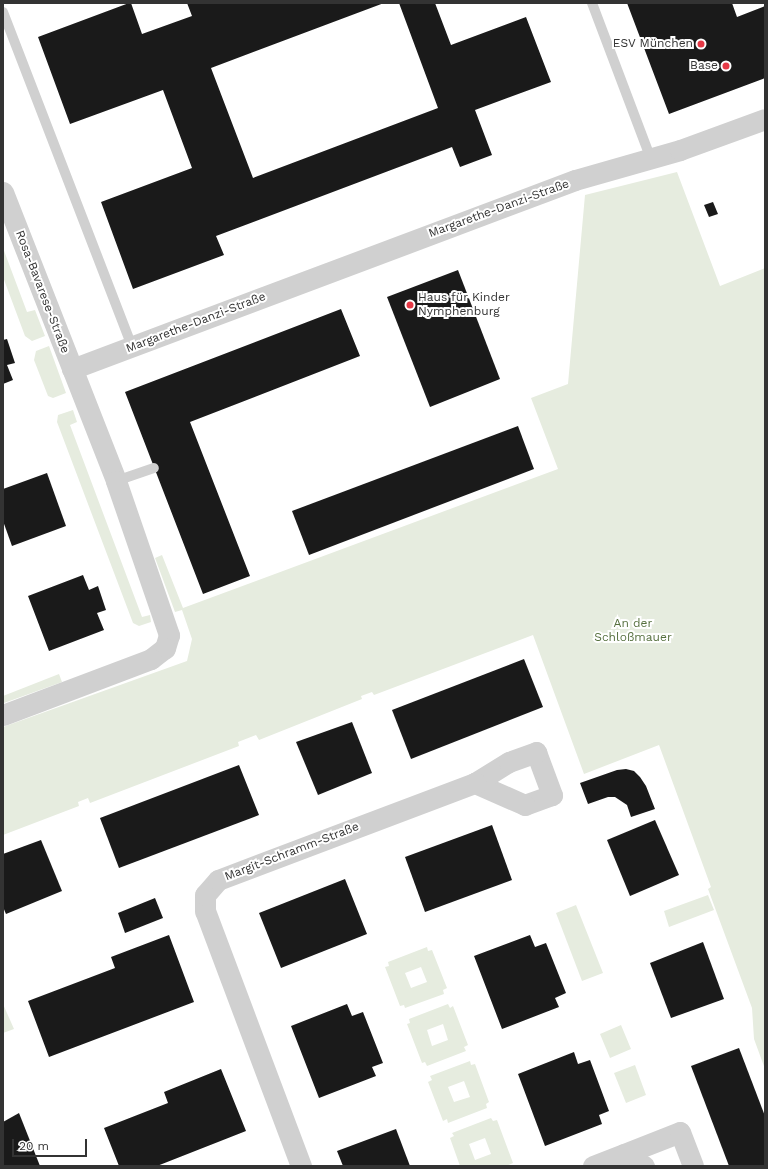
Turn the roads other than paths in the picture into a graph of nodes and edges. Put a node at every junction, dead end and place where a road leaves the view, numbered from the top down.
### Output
1 (592, 3) edge
2 (3, 12) edge
3 (765, 118) edge
4 (651, 159) junction
5 (3, 192) edge
6 (132, 347) junction
7 (72, 369) junction
8 (154, 468) dead end
9 (116, 481) junction
10 (3, 715) edge
11 (475, 783) dead end
12 (624, 1154) junction
13 (301, 1166) edge
14 (593, 1166) edge
15 (644, 1166) edge
16 (693, 1166) edge

1 - 4 lane
2 - 6 lane
3 - 4 street, Margarethe-Danzi-Straße
4 - 6 street, Margarethe-Danzi-Straße
5 - 7 street, Rosa-Bavarese-Straße
6 - 7 street, Margarethe-Danzi-Straße
7 - 9 street
8 - 9 lane
9 - 10 street
11 - 13 street, Margit-Schramm-Straße
12 - 14 street
12 - 15 street
12 - 16 street

